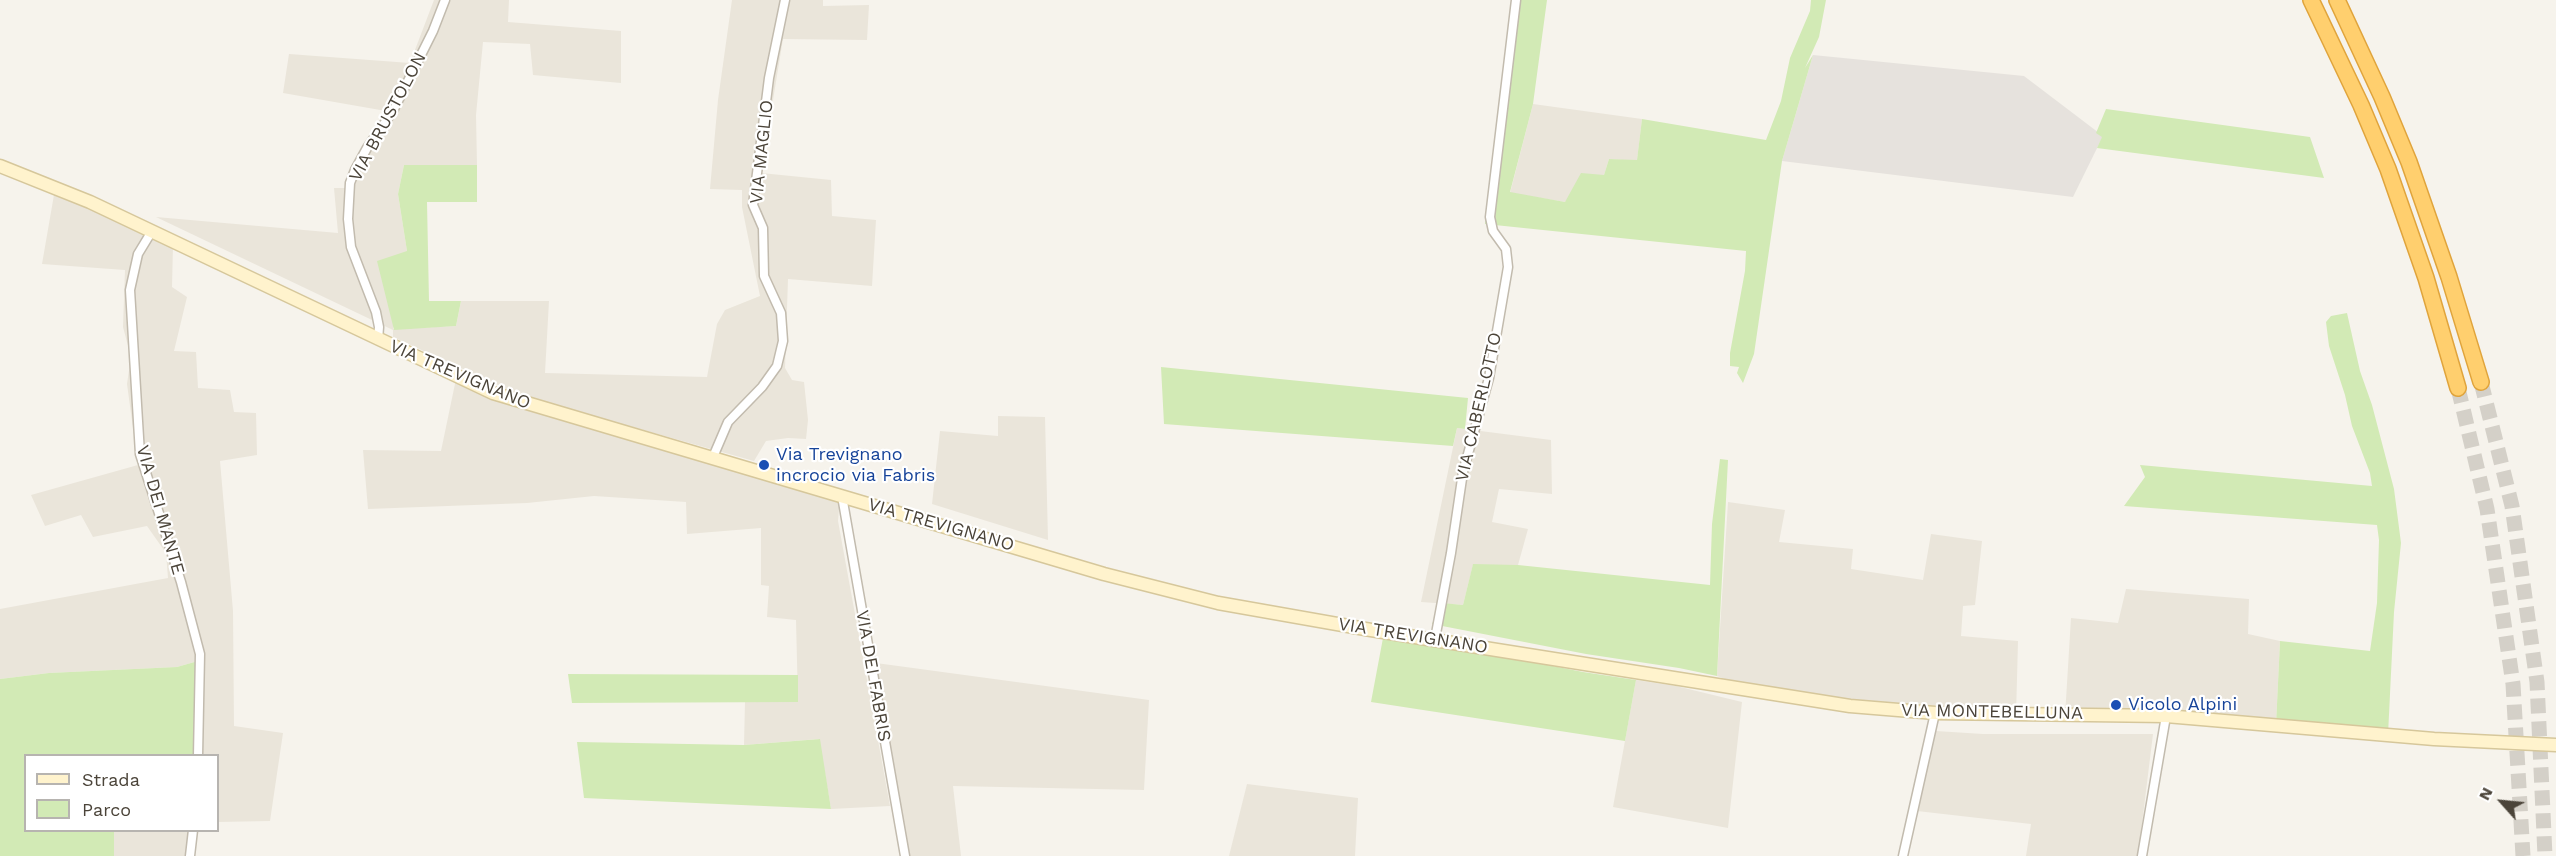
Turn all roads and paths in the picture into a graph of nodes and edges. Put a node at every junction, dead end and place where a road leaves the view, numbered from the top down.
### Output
1 (445, 0) edge
2 (785, 0) edge
3 (1516, 0) edge
4 (2311, 0) edge
5 (2337, 0) edge
6 (0, 166) edge
7 (152, 231) junction
8 (378, 340) junction
9 (2481, 382) tunnel mouth
10 (2458, 388) tunnel mouth
11 (712, 457) junction
12 (842, 496) junction
13 (1435, 639) junction
14 (1717, 684) joint
15 (1935, 713) junction
16 (2166, 716) junction
17 (2556, 745) edge
18 (198, 754) edge
19 (192, 832) edge
20 (190, 856) edge
21 (905, 856) edge
22 (1903, 856) edge
23 (2142, 856) edge

1 - 8 street, VIA BRUSTOLON
2 - 11 street, VIA MAGLIO
3 - 13 street, VIA CABERLOTTO
4 - 10 highway
5 - 9 highway
6 - 7 main road, VIA TREVIGNANO
7 - 8 main road, VIA TREVIGNANO
7 - 18 street, VIA DEI MANTE
8 - 11 main road, VIA TREVIGNANO
11 - 12 main road, VIA TREVIGNANO
12 - 13 main road, VIA TREVIGNANO
12 - 21 street, VIA DEI FABRIS
13 - 14 main road, VIA TREVIGNANO
14 - 15 main road, VIA MONTEBELLUNA
15 - 16 main road, VIA MONTEBELLUNA
15 - 22 street
16 - 17 main road, VIA MONTEBELLUNA
16 - 23 street
19 - 20 street

